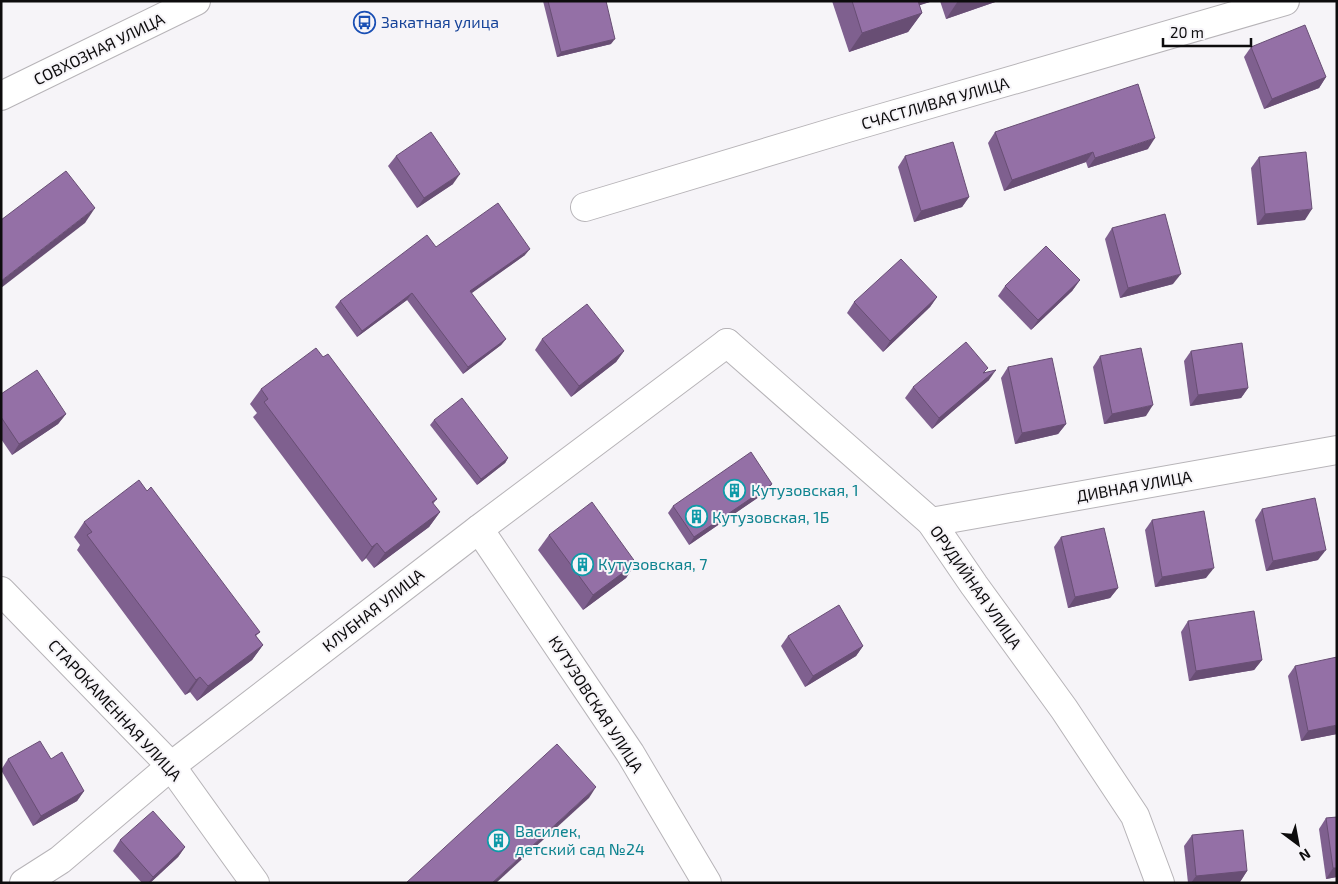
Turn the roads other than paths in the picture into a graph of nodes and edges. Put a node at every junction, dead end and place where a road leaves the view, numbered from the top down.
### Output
1 (196, 1) edge
2 (1285, 1) edge
3 (1, 96) edge
4 (585, 207) dead end
5 (727, 343) joint
6 (1337, 450) edge
7 (931, 522) junction
8 (479, 529) junction
9 (1, 591) edge
10 (171, 766) junction
11 (24, 883) edge
12 (255, 883) edge
13 (707, 883) edge
14 (1160, 883) edge

1 - 3 street, СОВХОЗНАЯ УЛИЦА
2 - 4 street, СЧАСТЛИВАЯ УЛИЦА
5 - 7 street, ОРУДИЙНАЯ УЛИЦА
5 - 8 street, КЛУБНАЯ УЛИЦА
6 - 7 street, ДИВНАЯ УЛИЦА
7 - 14 street, ОРУДИЙНАЯ УЛИЦА
8 - 10 street, КЛУБНАЯ УЛИЦА
8 - 13 street, КУТУЗОВСКАЯ УЛИЦА
9 - 10 street, СТАРОКАМЕННАЯ УЛИЦА
10 - 11 street, КЛУБНАЯ УЛИЦА
10 - 12 street, СТАРОКАМЕННАЯ УЛИЦА

